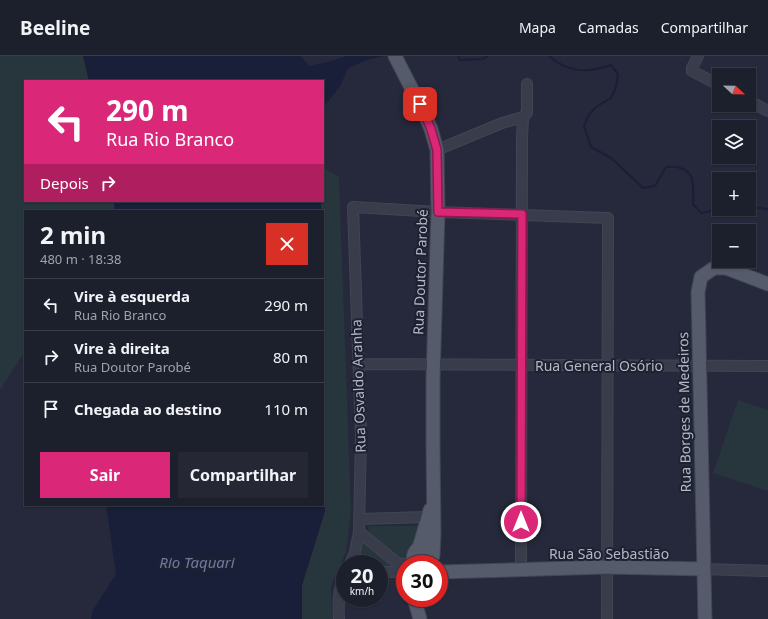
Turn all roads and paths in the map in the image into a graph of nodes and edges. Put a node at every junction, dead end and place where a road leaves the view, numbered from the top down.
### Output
1 (698, 56) edge
2 (395, 57) edge
3 (712, 81) edge
4 (527, 84) dead end
5 (756, 105) edge
6 (768, 111) edge
7 (523, 117) junction
8 (437, 150) junction
9 (438, 212) junction
10 (522, 214) junction
11 (768, 284) edge
12 (358, 364) junction
13 (433, 365) junction
14 (608, 365) junction
15 (699, 365) junction
16 (522, 366) junction
17 (768, 366) edge
18 (433, 496) junction
19 (427, 517) junction
20 (359, 519) junction
21 (359, 532) junction
22 (353, 555) edge
23 (414, 555) edge
24 (418, 555) edge
25 (430, 555) edge
26 (432, 555) edge
27 (396, 562) edge
28 (607, 567) junction
29 (521, 569) junction
30 (704, 569) junction
31 (768, 570) edge
32 (448, 571) edge
33 (338, 607) edge
34 (417, 607) edge
35 (339, 619) edge
36 (420, 619) edge
37 (607, 619) edge
38 (706, 619) edge

1 - 3 street
2 - 8 main road, Rua Doutor Parobé
4 - 7 street
5 - 6 street
7 - 8 street
7 - 10 street
8 - 9 main road, Rua Doutor Parobé
9 - 10 street
9 - 12 street, Rua Osvaldo Aranha
9 - 13 main road, Rua Doutor Parobé
10 - 14 street
10 - 16 street
11 - 15 main road, Rua Borges de Medeiros
12 - 13 street, Rua General Osório
12 - 20 street, Rua Osvaldo Aranha
13 - 16 street, Rua General Osório
13 - 18 main road, Rua Doutor Parobé
14 - 15 street, Rua General Osório
14 - 16 street, Rua General Osório
14 - 28 street
15 - 17 street, Rua General Osório
15 - 30 main road, Rua Borges de Medeiros
16 - 29 street
18 - 19 main road, Rua Doutor Parobé
18 - 26 main road, Rua Doutor Parobé
19 - 20 street
19 - 23 main road, Rua Doutor Parobé
20 - 21 street, Rua Osvaldo Aranha
21 - 22 street, Rua Osvaldo Aranha
21 - 27 street
24 - 25 main road, Rua São Sebastião
28 - 29 main road, Rua São Sebastião
28 - 30 main road, Rua São Sebastião
28 - 37 street
29 - 32 main road, Rua São Sebastião
30 - 31 street, Rua São Sebastião
30 - 38 main road, Rua Borges de Medeiros
33 - 35 street
34 - 36 main road

